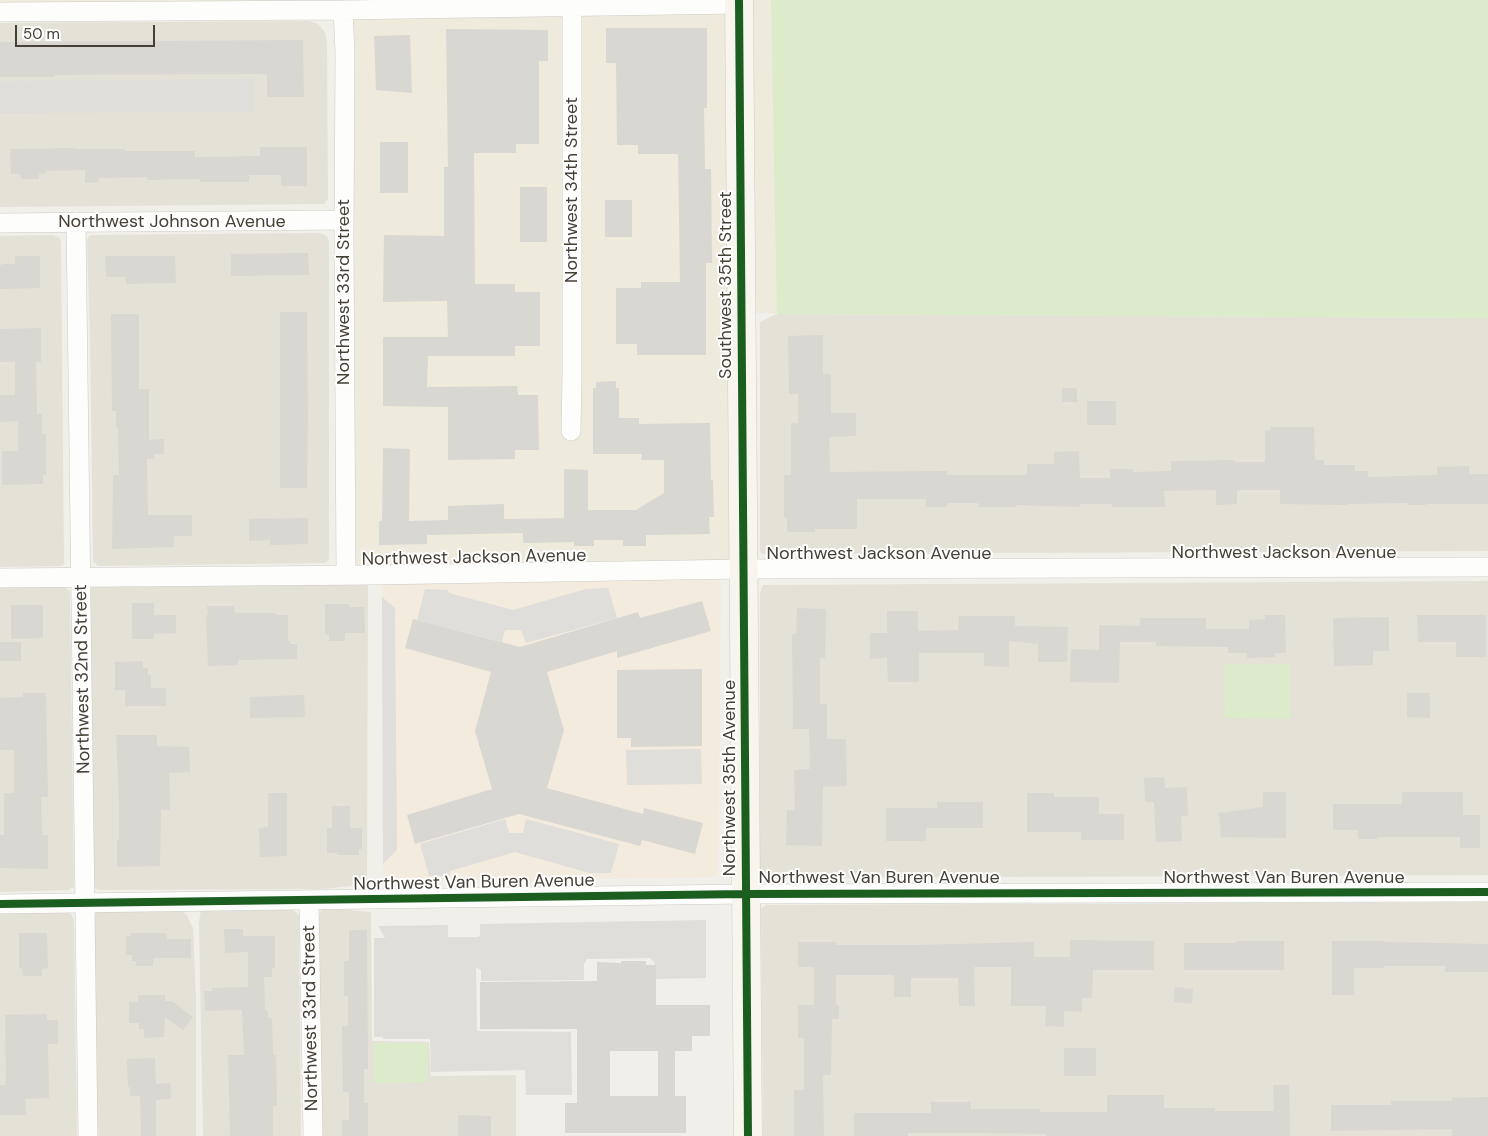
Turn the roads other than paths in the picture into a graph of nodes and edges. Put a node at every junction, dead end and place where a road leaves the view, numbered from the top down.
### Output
1 (739, 2) edge
2 (572, 6) junction
3 (343, 10) junction
4 (0, 12) edge
5 (344, 220) junction
6 (76, 222) junction
7 (0, 223) edge
8 (570, 431) dead end
9 (1488, 567) edge
10 (744, 569) junction
11 (346, 575) junction
12 (82, 577) junction
13 (0, 578) edge
14 (1488, 892) edge
15 (745, 894) junction
16 (309, 900) junction
17 (86, 903) junction
18 (0, 904) edge
19 (88, 1136) edge
20 (313, 1136) edge
21 (748, 1136) edge

1 - 2 street
1 - 10 main road, Southwest 35th Street
2 - 3 street
2 - 8 street, Northwest 34th Street
3 - 4 street
3 - 5 street, Northwest 33rd Street
5 - 6 street, Northwest Johnson Avenue
5 - 11 street, Northwest 33rd Street
6 - 7 street, Northwest Johnson Avenue
6 - 12 street, Northwest 32nd Street
9 - 10 street, Northwest Jackson Avenue
10 - 11 street, Northwest Jackson Avenue
10 - 15 main road, Northwest 35th Avenue
11 - 12 street, Northwest Jackson Avenue
12 - 13 street, Northwest Jackson Avenue
12 - 17 street, Northwest 32nd Street
14 - 15 street, Northwest Van Buren Avenue
15 - 16 street, Northwest Van Buren Avenue
15 - 21 main road, Northwest 35th Avenue
16 - 17 street, Northwest Van Buren Avenue
16 - 20 street, Northwest 33rd Street
17 - 18 street, Northwest Van Buren Avenue
17 - 19 street, Northwest 32nd Street

